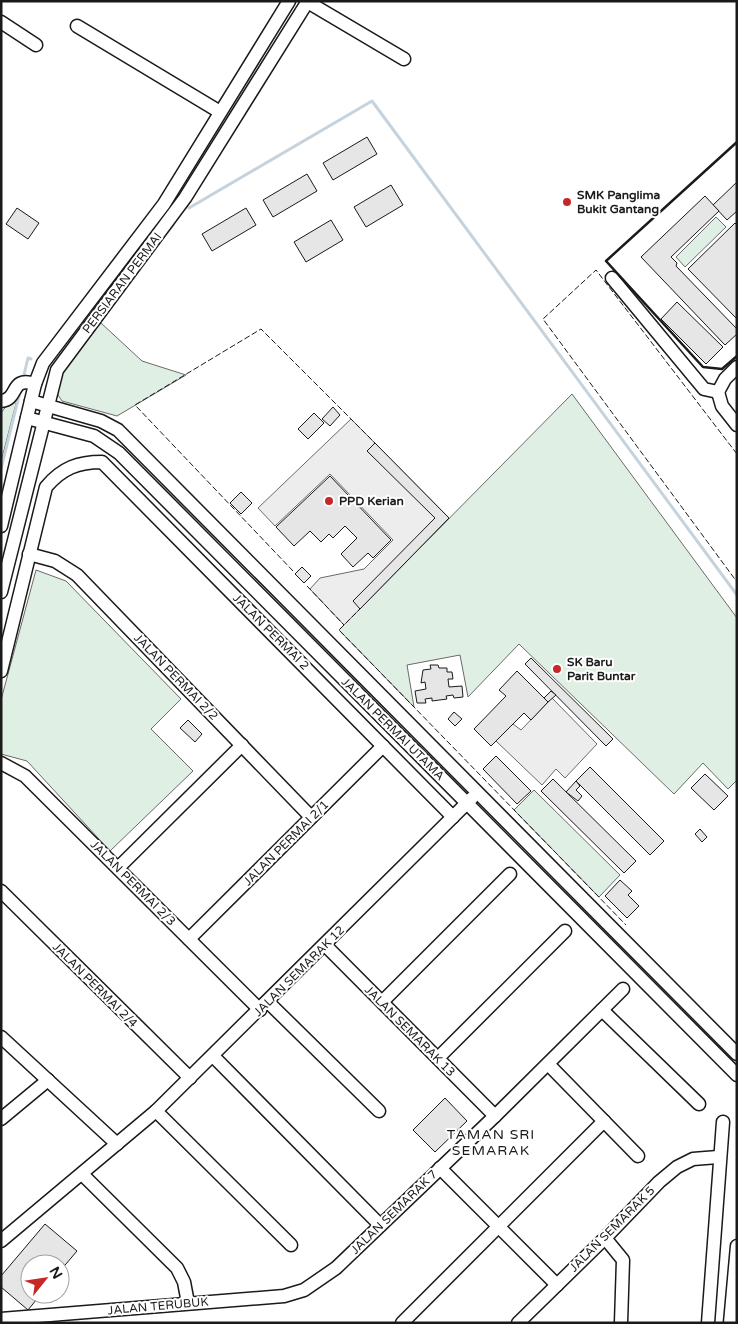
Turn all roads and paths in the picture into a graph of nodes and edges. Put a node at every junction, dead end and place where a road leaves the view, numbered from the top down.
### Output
1 (289, 1) edge
2 (307, 2) edge
3 (1, 22) edge
4 (77, 26) dead end
5 (36, 46) dead end
6 (404, 59) dead end
7 (220, 112) junction
8 (612, 278) dead end
9 (737, 367) edge
10 (35, 384) junction
11 (718, 392) junction
12 (1, 401) edge
13 (31, 401) junction
14 (47, 405) junction
15 (27, 418) junction
16 (42, 421) junction
17 (737, 425) edge
18 (1, 526) edge
19 (29, 554) junction
20 (266, 580) junction
21 (255, 590) junction
22 (1, 592) edge
23 (242, 604) junction
24 (1, 671) edge
25 (242, 745) junction
26 (383, 746) junction
27 (1, 763) edge
28 (477, 793) junction
29 (467, 803) junction
30 (312, 817) junction
31 (453, 817) junction
32 (118, 868) junction
33 (510, 874) dead end
34 (1, 892) edge
35 (565, 931) dead end
36 (189, 939) junction
37 (325, 945) junction
38 (623, 989) dead end
39 (382, 1002) junction
40 (264, 1006) junction
41 (602, 1010) junction
42 (1, 1037) edge
43 (737, 1054) edge
44 (212, 1056) junction
45 (438, 1058) junction
46 (548, 1064) junction
47 (737, 1075) edge
48 (190, 1078) junction
49 (48, 1080) junction
50 (699, 1104) dead end
51 (156, 1111) junction
52 (379, 1111) dead end
53 (496, 1116) junction
54 (1, 1119) edge
55 (604, 1121) junction
56 (723, 1122) dead end
57 (117, 1144) junction
58 (638, 1156) dead end
59 (718, 1158) junction
60 (440, 1168) junction
61 (82, 1174) junction
62 (380, 1225) junction
63 (498, 1226) junction
64 (605, 1238) junction
65 (1, 1241) edge
66 (291, 1245) dead end
67 (737, 1246) edge
68 (557, 1285) junction
69 (284, 1296) joint
70 (188, 1303) junction
71 (1, 1319) edge
72 (402, 1323) edge
73 (518, 1323) edge
74 (621, 1323) edge
75 (708, 1323) edge
76 (730, 1323) edge

1 - 7 street, PERSIARAN PERMAI
2 - 6 street
2 - 14 street, PERSIARAN PERMAI
3 - 5 street
4 - 7 street
7 - 10 street, PERSIARAN PERMAI
8 - 11 street
9 - 11 street
10 - 12 street
10 - 13 street, PERSIARAN PERMAI
11 - 17 street
13 - 14 street, JALAN PERMAI UTAMA
13 - 15 street, PERSIARAN PERMAI
14 - 16 street, PERSIARAN PERMAI
14 - 20 street, JALAN PERMAI UTAMA
15 - 16 street, JALAN PERMAI UTAMA
15 - 18 street, PERSIARAN PERMAI
16 - 21 street, JALAN PERMAI UTAMA
16 - 22 street, PERSIARAN PERMAI
19 - 23 street, JALAN PERMAI 2
19 - 24 street
19 - 25 street, JALAN PERMAI 2/2
20 - 21 street
20 - 28 street, JALAN PERMAI UTAMA
21 - 23 street
21 - 29 street, JALAN PERMAI UTAMA
23 - 26 street, JALAN PERMAI 2
25 - 30 street, JALAN PERMAI 2/2
25 - 32 street
26 - 30 street, JALAN PERMAI 2/1
26 - 31 street, JALAN PERMAI 2
27 - 32 street, JALAN PERMAI 2/3
28 - 29 street, JALAN SEMARAK 12
28 - 43 street, JALAN PERMAI UTAMA
29 - 31 street, JALAN SEMARAK 12
29 - 47 street, JALAN PERMAI UTAMA
30 - 36 street, JALAN PERMAI 2/1
31 - 37 street, JALAN SEMARAK 12
32 - 36 street, JALAN PERMAI 2/3
33 - 39 street
34 - 48 street, JALAN PERMAI 2/4
35 - 45 street
36 - 40 street, JALAN PERMAI 2/3
37 - 39 street, JALAN SEMARAK 13
37 - 40 street, JALAN SEMARAK 12
38 - 41 street, JALAN SEMARAK 7
39 - 45 street, JALAN SEMARAK 13
40 - 44 street, JALAN SEMARAK 12
40 - 52 street, JALAN PERMAI 2/3
41 - 46 street, JALAN SEMARAK 7
41 - 50 street
42 - 49 street
44 - 48 street, JALAN SEMARAK 12
44 - 62 street
45 - 53 street, JALAN SEMARAK 13
46 - 53 street, JALAN SEMARAK 7
46 - 55 street
48 - 51 street, JALAN SEMARAK 12
49 - 54 street
49 - 57 street
51 - 57 street, JALAN SEMARAK 12
51 - 66 street
53 - 60 street, JALAN SEMARAK 7
55 - 58 street
55 - 63 street
56 - 59 street
57 - 61 street, JALAN SEMARAK 12
59 - 64 street, JALAN SEMARAK 5
59 - 75 street
60 - 62 street, JALAN SEMARAK 7
60 - 63 street
61 - 65 street, JALAN SEMARAK 12
61 - 70 street
62 - 69 street, JALAN SEMARAK 7
63 - 68 street
63 - 72 street
64 - 68 street, JALAN SEMARAK 5
64 - 74 street
67 - 76 street
68 - 73 street, JALAN SEMARAK 5
69 - 70 street, JALAN TERUBUK
70 - 71 street, JALAN TERUBUK

